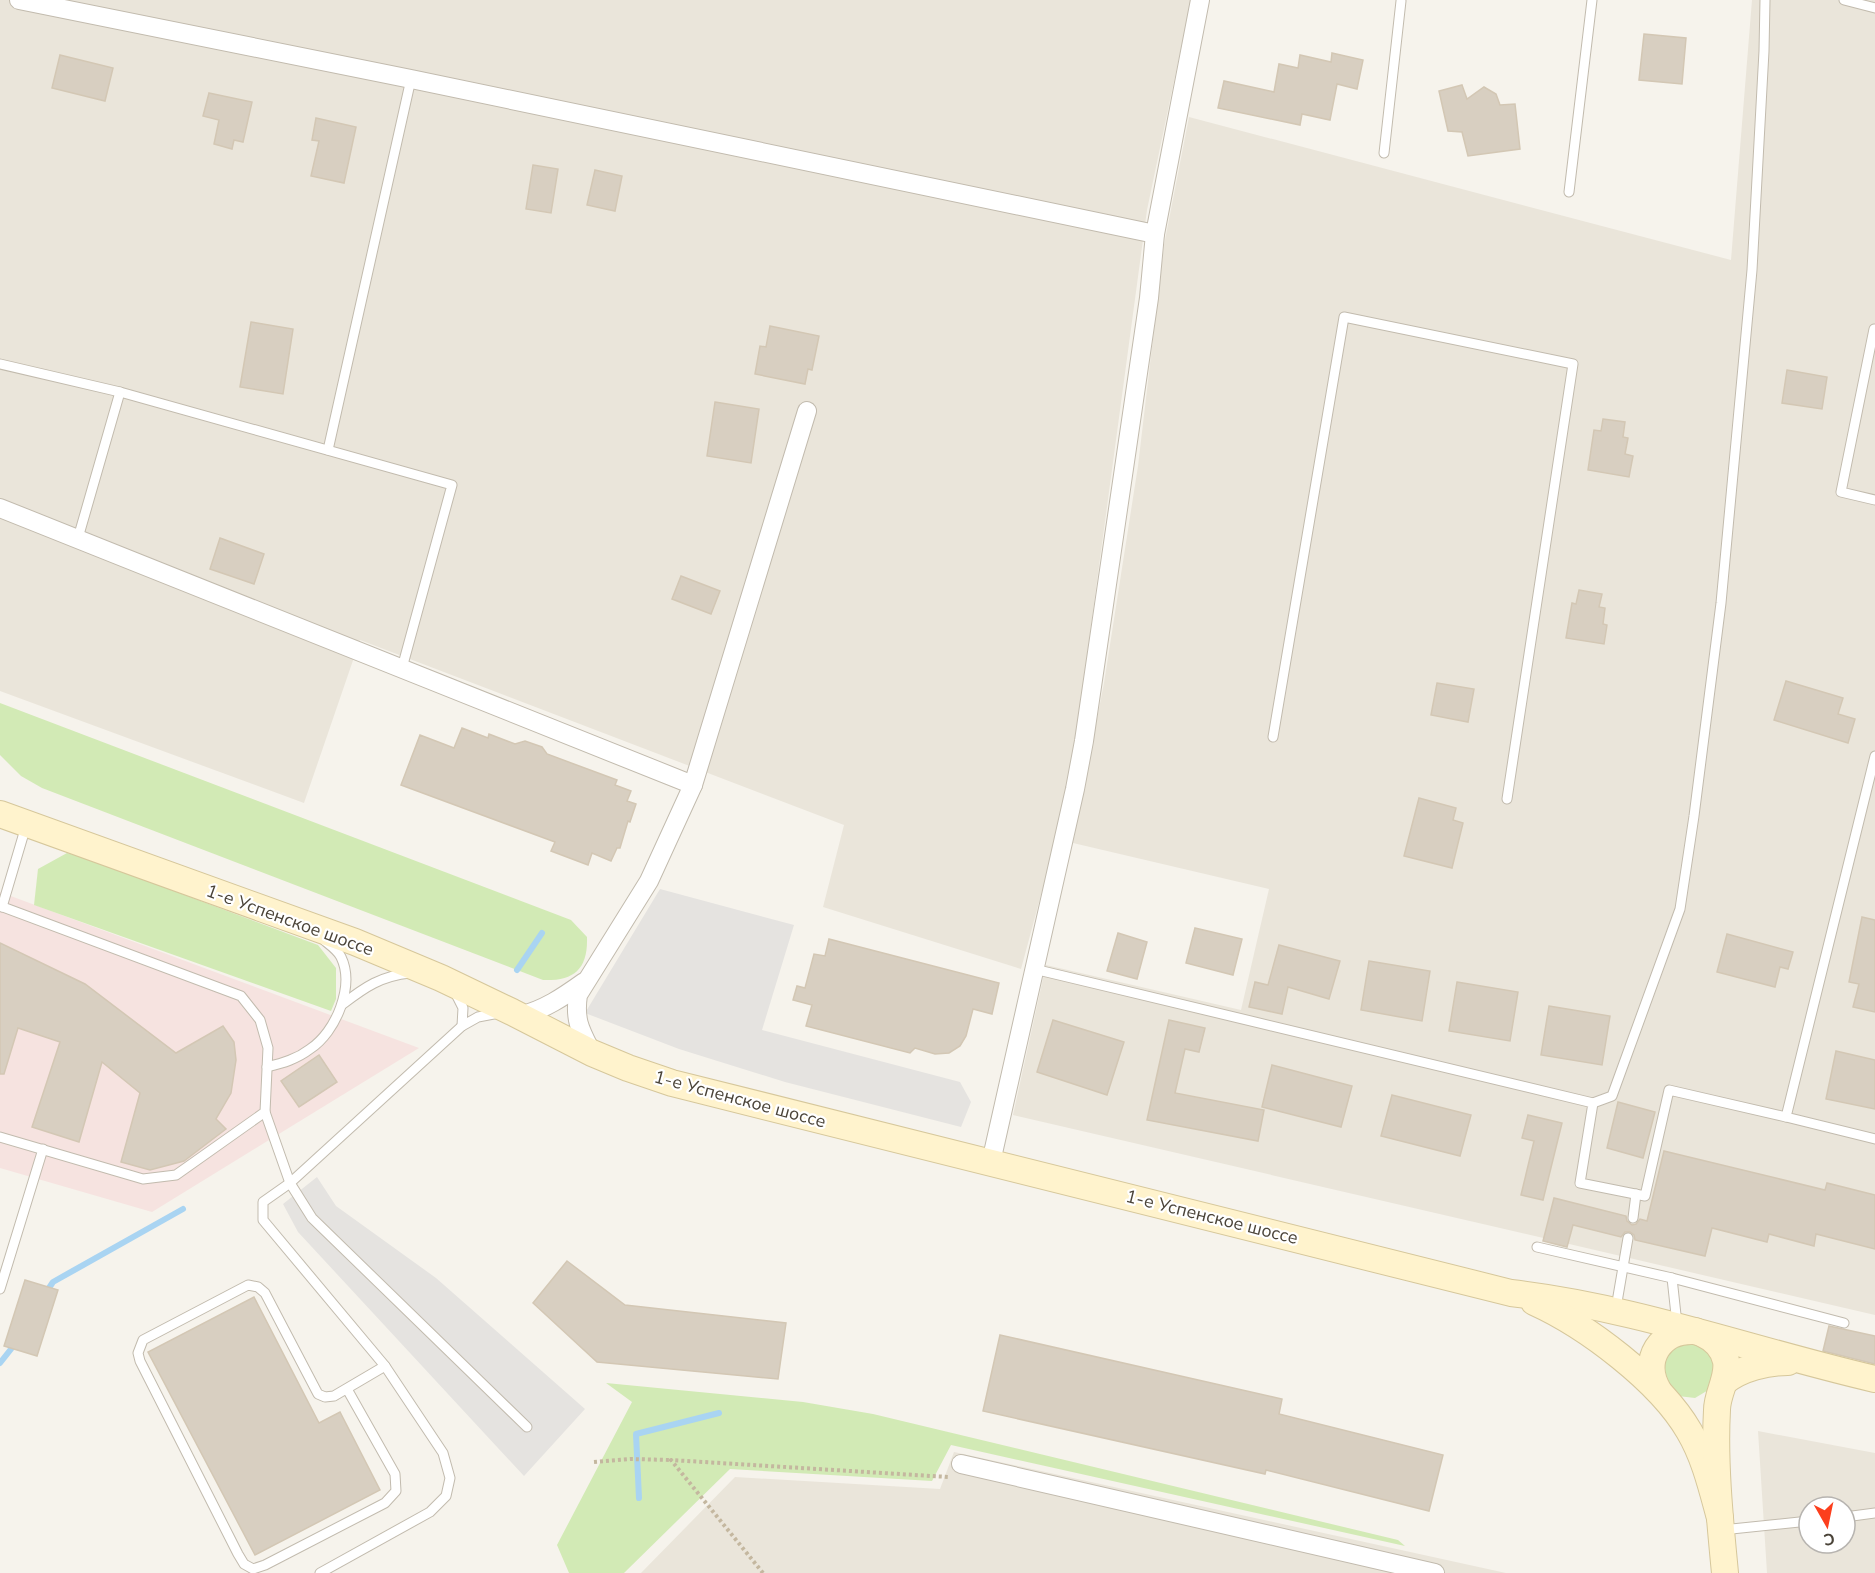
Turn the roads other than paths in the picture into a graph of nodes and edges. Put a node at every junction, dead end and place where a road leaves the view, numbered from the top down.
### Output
1 (19, 0) edge
2 (1200, 0) edge
3 (1400, 0) edge
4 (1592, 0) edge
5 (1765, 0) edge
6 (1844, 0) edge
7 (1875, 8) edge
8 (411, 79) junction
9 (1384, 153) dead end
10 (1569, 192) dead end
11 (1155, 234) junction
12 (1874, 329) edge
13 (0, 364) edge
14 (120, 392) junction
15 (807, 411) dead end
16 (328, 450) junction
17 (1875, 500) edge
18 (0, 508) edge
19 (78, 538) junction
20 (402, 668) junction
21 (1273, 737) dead end
22 (1875, 756) edge
23 (693, 785) junction
24 (1507, 799) dead end
25 (0, 814) edge
26 (27, 824) junction
27 (1, 907) edge
28 (307, 925) junction
29 (1034, 969) junction
30 (433, 975) junction
31 (586, 981) junction
32 (343, 1004) junction
33 (516, 1014) junction
34 (462, 1026) junction
35 (592, 1053) junction
36 (267, 1067) junction
37 (1593, 1103) junction
38 (265, 1112) junction
39 (1786, 1117) junction
40 (0, 1137) edge
41 (1875, 1139) edge
42 (43, 1149) junction
43 (991, 1162) junction
44 (290, 1183) junction
45 (1636, 1194) junction
46 (1633, 1218) dead end
47 (1629, 1238) dead end
48 (1537, 1247) dead end
49 (1623, 1267) junction
50 (1672, 1278) junction
51 (0, 1288) edge
52 (1511, 1293) junction
53 (1616, 1311) junction
54 (1844, 1323) dead end
55 (1692, 1330) junction
56 (1800, 1361) junction
57 (386, 1366) junction
58 (1875, 1379) edge
59 (1722, 1385) junction
60 (347, 1389) junction
61 (1660, 1393) junction
62 (527, 1427) dead end
63 (961, 1464) road end
64 (1875, 1513) edge
65 (1857, 1515) edge
66 (1797, 1524) edge
67 (1722, 1542) edge
68 (320, 1573) edge
69 (1436, 1573) edge

1 - 8 street
2 - 11 street
3 - 9 lane
4 - 10 lane
5 - 37 lane
6 - 7 lane
8 - 11 street
8 - 16 lane
11 - 29 street
12 - 17 lane
13 - 14 lane
14 - 16 lane
14 - 19 lane
15 - 23 street
16 - 20 lane
18 - 19 street
19 - 20 street
20 - 23 street
21 - 24 lane
22 - 39 lane
23 - 31 street
25 - 26 main road, 1-е Успенское шоссе
26 - 27 lane
26 - 28 main road, 1-е Успенское шоссе
27 - 36 lane
28 - 30 main road, 1-е Успенское шоссе
28 - 32 lane
29 - 37 lane
29 - 43 street
30 - 32 lane
30 - 33 main road, 1-е Успенское шоссе
30 - 34 lane
31 - 33 street
31 - 35 street
32 - 36 lane
33 - 34 lane
33 - 35 main road, 1-е Успенское шоссе
34 - 44 lane
35 - 43 main road, 1-е Успенское шоссе
36 - 38 lane
37 - 45 lane
38 - 42 lane
38 - 44 lane
39 - 41 lane
39 - 45 lane
40 - 42 lane
42 - 51 lane
43 - 52 main road, 1-е Успенское шоссе
44 - 57 lane
44 - 62 lane
45 - 46 lane
47 - 49 lane
48 - 49 lane
49 - 50 lane
49 - 53 lane
50 - 54 lane
50 - 55 lane
52 - 53 main road, 1-е Успенское шоссе
52 - 61 main road, 1-е Успенское шоссе
53 - 55 main road, 1-е Успенское шоссе
55 - 56 main road, 1-е Успенское шоссе
55 - 59 main road, 1-е Успенское шоссе
55 - 61 main road, 1-е Успенское шоссе
56 - 58 main road, 1-е Успенское шоссе
56 - 59 main road, 1-е Успенское шоссе
57 - 60 lane
57 - 68 lane
59 - 61 main road, 1-е Успенское шоссе
59 - 67 main road, 1-е Успенское шоссе
60 - 60 lane
61 - 67 main road, 1-е Успенское шоссе
63 - 69 street
64 - 65 lane
66 - 67 lane

